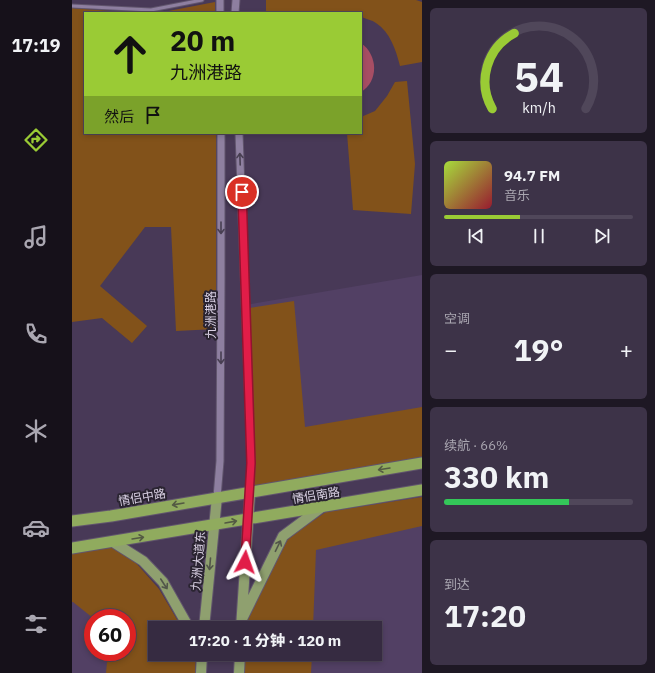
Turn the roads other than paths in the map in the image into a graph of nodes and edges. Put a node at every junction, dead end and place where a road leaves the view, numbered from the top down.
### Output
1 (202, 0) edge
2 (220, 0) edge
3 (236, 0) edge
4 (72, 6) edge
5 (220, 12) edge
6 (235, 12) edge
7 (221, 134) edge
8 (239, 134) edge
9 (422, 463) edge
10 (422, 490) edge
11 (250, 492) junction
12 (217, 497) junction
13 (322, 508) junction
14 (248, 520) junction
15 (72, 521) edge
16 (214, 525) junction
17 (113, 542) junction
18 (72, 548) edge
19 (185, 621) edge
20 (205, 621) edge
21 (242, 621) edge
22 (243, 621) edge
23 (202, 661) edge
24 (240, 661) edge
25 (201, 673) edge
26 (239, 673) edge

1 - 4 lane
2 - 5 street
3 - 6 street
7 -> 12 street, 九洲港路
11 -> 8 street
9 -> 11 highway, 情侣南路
10 - 13 highway, 情侣南路
11 - 12 highway, 情侣南路
11 - 14 main road
12 -> 15 highway, 情侣中路
12 - 16 main road, 九洲大道东
13 - 14 highway, 情侣南路
22 -> 13 main road
16 -> 14 highway, 情侣南路
14 - 21 main road
17 -> 16 highway
16 -> 20 main road, 九洲大道东
17 - 18 highway
17 -> 19 main road
23 - 25 main road
24 - 26 main road

